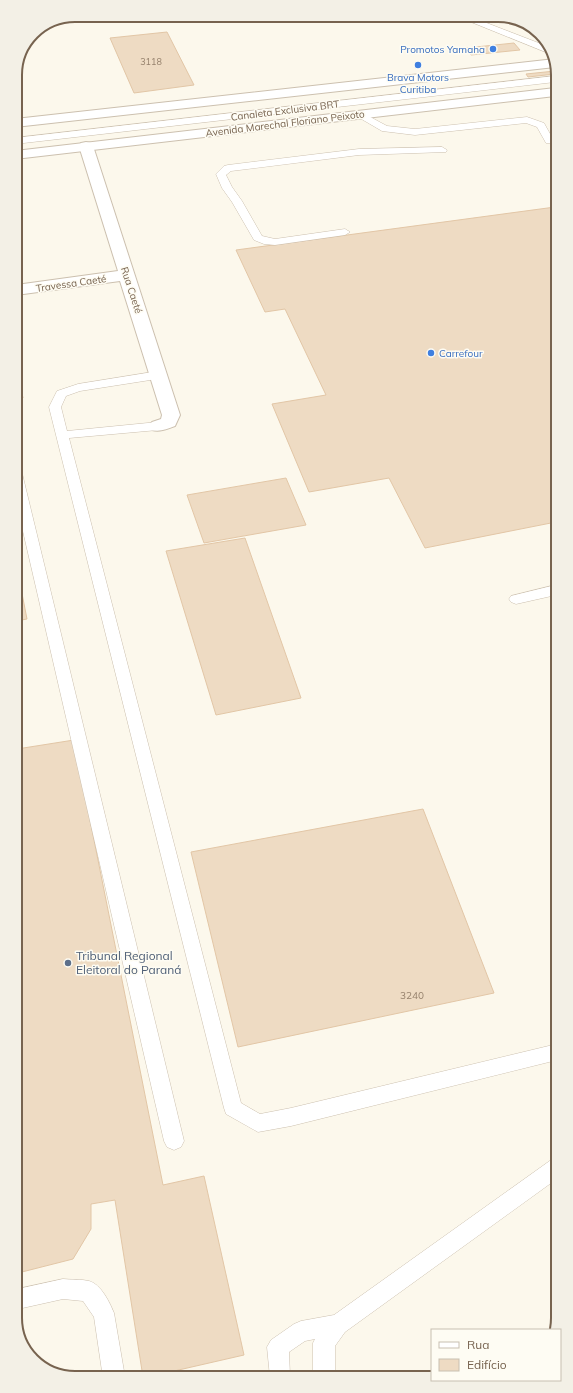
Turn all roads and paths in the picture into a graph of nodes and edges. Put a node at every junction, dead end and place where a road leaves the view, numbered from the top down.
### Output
1 (476, 22) edge
2 (543, 48) edge
3 (550, 64) edge
4 (551, 79) edge
5 (551, 92) edge
6 (361, 115) junction
7 (22, 122) edge
8 (22, 140) edge
9 (549, 141) dead end
10 (86, 146) junction
11 (442, 150) dead end
12 (22, 153) edge
13 (345, 232) dead end
14 (127, 275) junction
15 (22, 289) edge
16 (159, 375) junction
17 (158, 426) joint
18 (62, 434) junction
19 (22, 498) edge
20 (551, 591) edge
21 (516, 599) dead end
22 (551, 1053) edge
23 (174, 1142) dead end
24 (551, 1171) edge
25 (22, 1298) edge
26 (338, 1325) junction
27 (113, 1371) edge
28 (280, 1371) edge
29 (326, 1371) edge

1 - 2 lane
3 - 7 street
4 - 8 lane, Canaleta Exclusiva BRT
5 - 6 street, Avenida Marechal Floriano Peixoto
6 - 9 lane
6 - 10 street, Avenida Marechal Floriano Peixoto
10 - 12 street, Avenida Marechal Floriano Peixoto
10 - 14 street, Rua Caeté
11 - 13 lane
14 - 15 street, Travessa Caeté
14 - 16 street, Rua Caeté
16 - 17 street, Rua Caeté
16 - 18 lane
17 - 18 lane
18 - 22 lane
19 - 23 lane
20 - 21 lane
24 - 26 lane
25 - 27 lane
26 - 28 lane
26 - 29 lane

